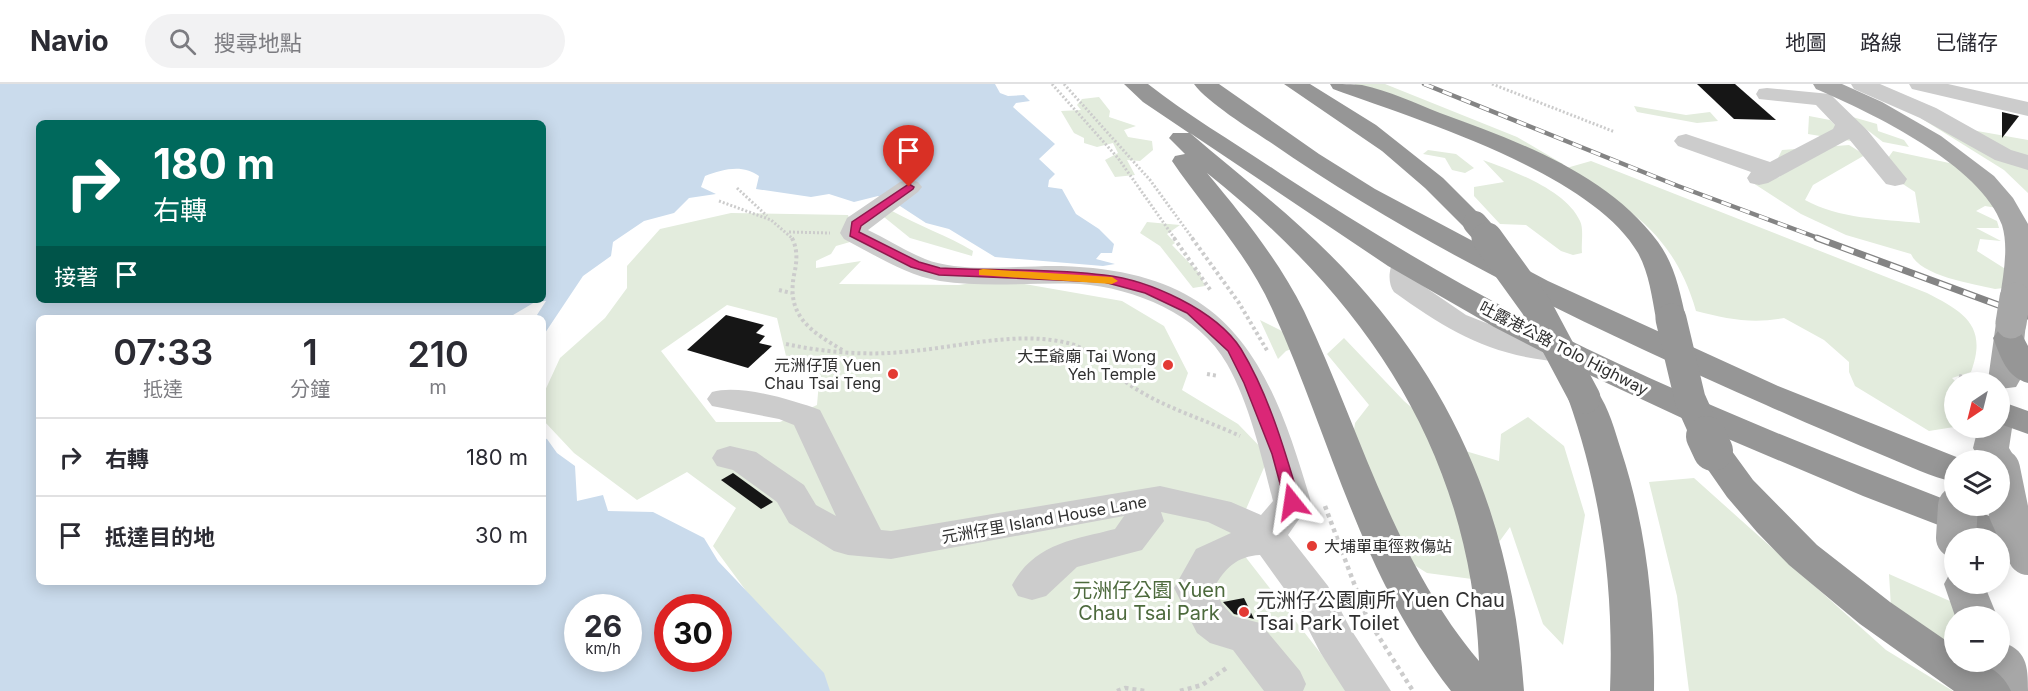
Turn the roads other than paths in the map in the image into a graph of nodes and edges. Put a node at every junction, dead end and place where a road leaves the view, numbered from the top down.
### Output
1 (1205, 84) edge
2 (1295, 84) edge
3 (1341, 84) edge
4 (1913, 86) edge
5 (1761, 89) edge
6 (1836, 89) edge
7 (1147, 98) edge
8 (2028, 109) edge
9 (1928, 113) junction
10 (1786, 118) dead end
11 (1847, 124) junction
12 (1686, 141) dead end
13 (2028, 163) edge
14 (1895, 179) dead end
15 (909, 187) dead end
16 (1997, 372) edge
17 (724, 399) dead end
18 (2010, 404) edge
19 (2028, 423) edge
20 (1963, 450) edge
21 (730, 458) dead end
22 (2010, 491) edge
23 (2028, 498) edge
24 (1138, 501) junction
25 (2010, 515) edge
26 (1267, 537) junction
27 (867, 542) junction
28 (2028, 545) edge
29 (2028, 555) edge
30 (1032, 585) dead end
31 (1274, 671) road end
32 (2008, 672) edge
33 (1369, 691) edge
34 (1477, 691) edge
35 (1502, 691) edge
36 (1632, 691) edge
37 (1989, 691) edge
38 (2020, 691) edge

1 - 20 highway
2 - 36 highway, bridge
3 - 37 highway, bridge
4 - 8 street
4 - 9 street
5 - 6 street
5 - 10 street
6 - 9 street
6 - 11 street
6 - 16 main road
7 - 28 highway, 吐露港公路 Tolo Highway
7 - 34 highway
7 - 35 highway
9 - 13 street
11 - 12 street
11 - 14 street
15 - 26 street
17 - 27 street
18 - 19 highway
21 - 27 street, 元洲仔里 Island House Lane
22 - 23 highway
24 - 26 street, 元洲仔里 Island House Lane
24 - 27 street, 元洲仔里 Island House Lane
24 - 30 street
25 - 29 main road, bridge
26 - 31 street
26 - 33 street, 元洲仔里 Island House Lane
32 - 38 main road

